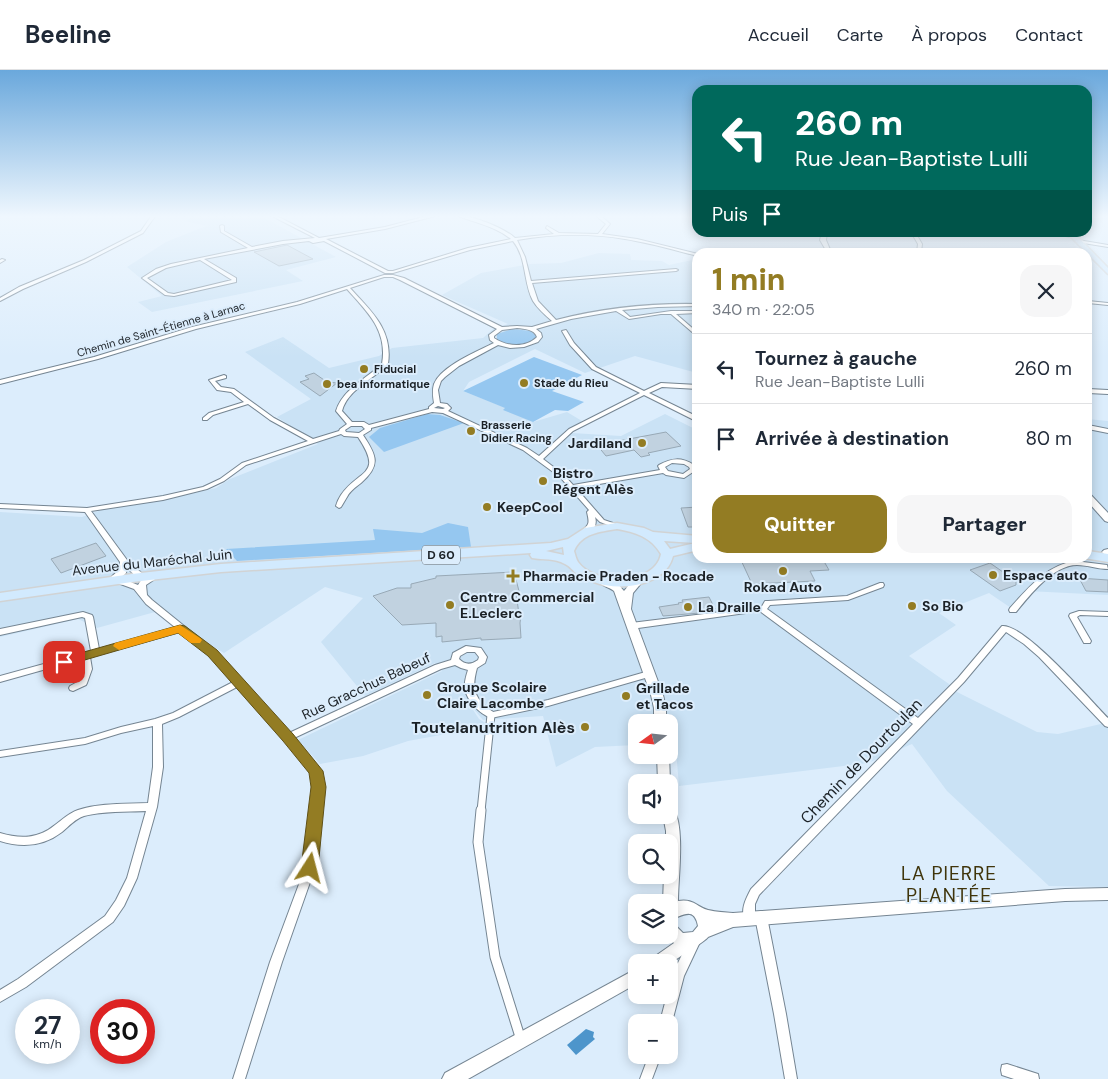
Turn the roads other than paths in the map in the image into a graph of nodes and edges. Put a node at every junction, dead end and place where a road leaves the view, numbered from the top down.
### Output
1 (82, 262) edge
2 (186, 262) edge
3 (206, 262) edge
4 (363, 262) edge
5 (428, 262) edge
6 (523, 262) edge
7 (1098, 262) edge
8 (676, 270) dead end
9 (1108, 272) edge
10 (385, 274) junction
11 (393, 274) junction
12 (531, 282) junction
13 (348, 288) junction
14 (0, 300) edge
15 (1092, 302) edge
16 (1108, 304) edge
17 (692, 305) edge
18 (618, 310) junction
19 (671, 312) junction
20 (692, 312) edge
21 (554, 322) junction
22 (501, 329) junction
23 (532, 329) junction
24 (564, 331) dead end
25 (692, 331) edge
26 (498, 344) junction
27 (224, 377) dead end
28 (0, 382) edge
29 (692, 387) edge
30 (1092, 391) edge
31 (1108, 392) edge
32 (643, 394) junction
33 (249, 402) junction
34 (437, 404) junction
35 (432, 410) junction
36 (444, 411) junction
37 (692, 417) edge
38 (205, 419) dead end
39 (350, 424) junction
40 (369, 427) junction
41 (1092, 428) edge
42 (1108, 431) edge
43 (342, 432) junction
44 (360, 435) junction
45 (312, 441) junction
46 (540, 459) junction
47 (663, 471) dead end
48 (572, 487) junction
49 (1092, 501) edge
50 (0, 506) edge
51 (339, 506) dead end
52 (587, 506) junction
53 (88, 510) junction
54 (1108, 519) edge
55 (617, 526) junction
56 (584, 532) junction
57 (653, 536) junction
58 (692, 539) edge
59 (572, 541) junction
60 (692, 548) edge
61 (1092, 551) edge
62 (666, 554) junction
63 (1092, 556) edge
64 (1107, 558) edge
65 (569, 560) junction
66 (1092, 560) edge
67 (124, 562) junction
68 (1075, 563) edge
69 (309, 564) junction
70 (149, 576) junction
71 (115, 580) junction
72 (599, 580) junction
73 (638, 581) junction
74 (880, 585) dead end
75 (0, 597) edge
76 (149, 602) junction
77 (764, 610) junction
78 (1013, 610) dead end
79 (627, 613) junction
80 (1108, 614) edge
81 (631, 626) junction
82 (180, 628) junction
83 (0, 632) edge
84 (1087, 640) dead end
85 (91, 654) junction
86 (457, 662) junction
87 (472, 666) junction
88 (649, 674) junction
89 (0, 679) edge
90 (239, 682) junction
91 (73, 688) dead end
92 (660, 714) edge
93 (490, 715) junction
94 (157, 722) junction
95 (918, 723) junction
96 (1108, 724) edge
97 (288, 737) junction
98 (0, 754) edge
99 (152, 806) junction
100 (671, 824) edge
101 (0, 837) edge
102 (671, 886) junction
103 (670, 894) edge
104 (1108, 894) edge
105 (686, 906) junction
106 (678, 907) edge
107 (703, 916) junction
108 (755, 918) junction
109 (733, 920) junction
110 (687, 936) edge
111 (672, 954) edge
112 (678, 976) edge
113 (628, 981) edge
114 (0, 996) edge
115 (522, 1041) junction
116 (652, 1064) edge
117 (1007, 1070) dead end
118 (240, 1079) edge
119 (451, 1079) edge
120 (646, 1079) edge
121 (791, 1079) edge
122 (1033, 1079) edge

1 - 14 street
2 - 3 street
4 - 10 street
5 - 11 street
6 - 12 street
7 - 9 main road
8 - 12 street
10 - 11 street
10 - 13 street, Chemin de Saint-Étienne à Larnac
11 - 22 street
12 - 21 street
13 - 28 street, Chemin de Saint-Étienne à Larnac
13 - 39 street
15 - 16 street
17 - 18 street
18 - 19 street
18 - 21 street
19 - 20 street
19 - 25 street
21 - 23 street
22 - 23 street
22 - 26 street
23 - 26 street
24 - 32 street
26 - 34 street
27 - 33 street
29 - 32 street
30 - 31 street
32 - 37 street
32 - 46 street
33 - 38 street
33 - 45 street
34 - 35 street
34 - 36 street
35 - 36 street
35 - 40 street
36 - 46 street
39 - 40 street
39 - 43 street
40 - 44 street
41 - 42 street
43 - 44 street
43 - 45 street
44 - 51 street
45 - 53 street
46 - 48 street
47 - 48 street
48 - 52 street
49 - 54 street
50 - 53 street
52 - 55 street
52 - 56 street
53 - 67 street
55 - 56 main road
55 - 57 main road
56 - 59 main road
57 - 58 main road
57 - 62 main road
59 - 65 main road
59 - 69 main road, Avenue du Maréchal Juin / D 60
60 - 62 main road
61 - 64 main road
62 - 73 main road
63 - 64 main road
64 - 66 street
65 - 69 main road, Avenue du Maréchal Juin / D 60
65 - 72 main road
67 - 70 street
67 - 71 street
68 - 78 street
69 - 70 main road, Avenue du Maréchal Juin / D 60
70 - 71 main road, Avenue du Maréchal Juin / D 60
70 - 76 street
71 - 75 main road, Avenue du Maréchal Juin / D 60
71 - 76 street
72 - 73 main road
72 - 79 street
73 - 79 street
74 - 77 street
76 - 82 street
77 - 81 street
77 - 95 street
79 - 81 street
80 - 84 street
81 - 88 street
82 - 85 street
82 - 90 street
83 - 85 street
85 - 89 street
85 - 91 street
86 - 87 street
86 - 87 street
86 - 97 street, Rue Gracchus Babeuf
87 - 93 street
88 - 92 street
88 - 93 street
90 - 94 street
90 - 97 street
93 - 115 street
94 - 98 street
94 - 99 street
95 - 96 street, Chemin de Dourtoulan
95 - 108 street, Chemin de Dourtoulan
97 - 118 street
99 - 101 street
99 - 114 street
100 - 102 street
102 - 103 street
102 - 105 street
104 - 108 street
105 - 106 street
105 - 107 street
107 - 109 street
107 - 110 street
108 - 109 street
108 - 121 street
109 - 110 street
110 - 111 street
110 - 112 street
113 - 115 street
115 - 119 street
116 - 120 street
117 - 122 street

